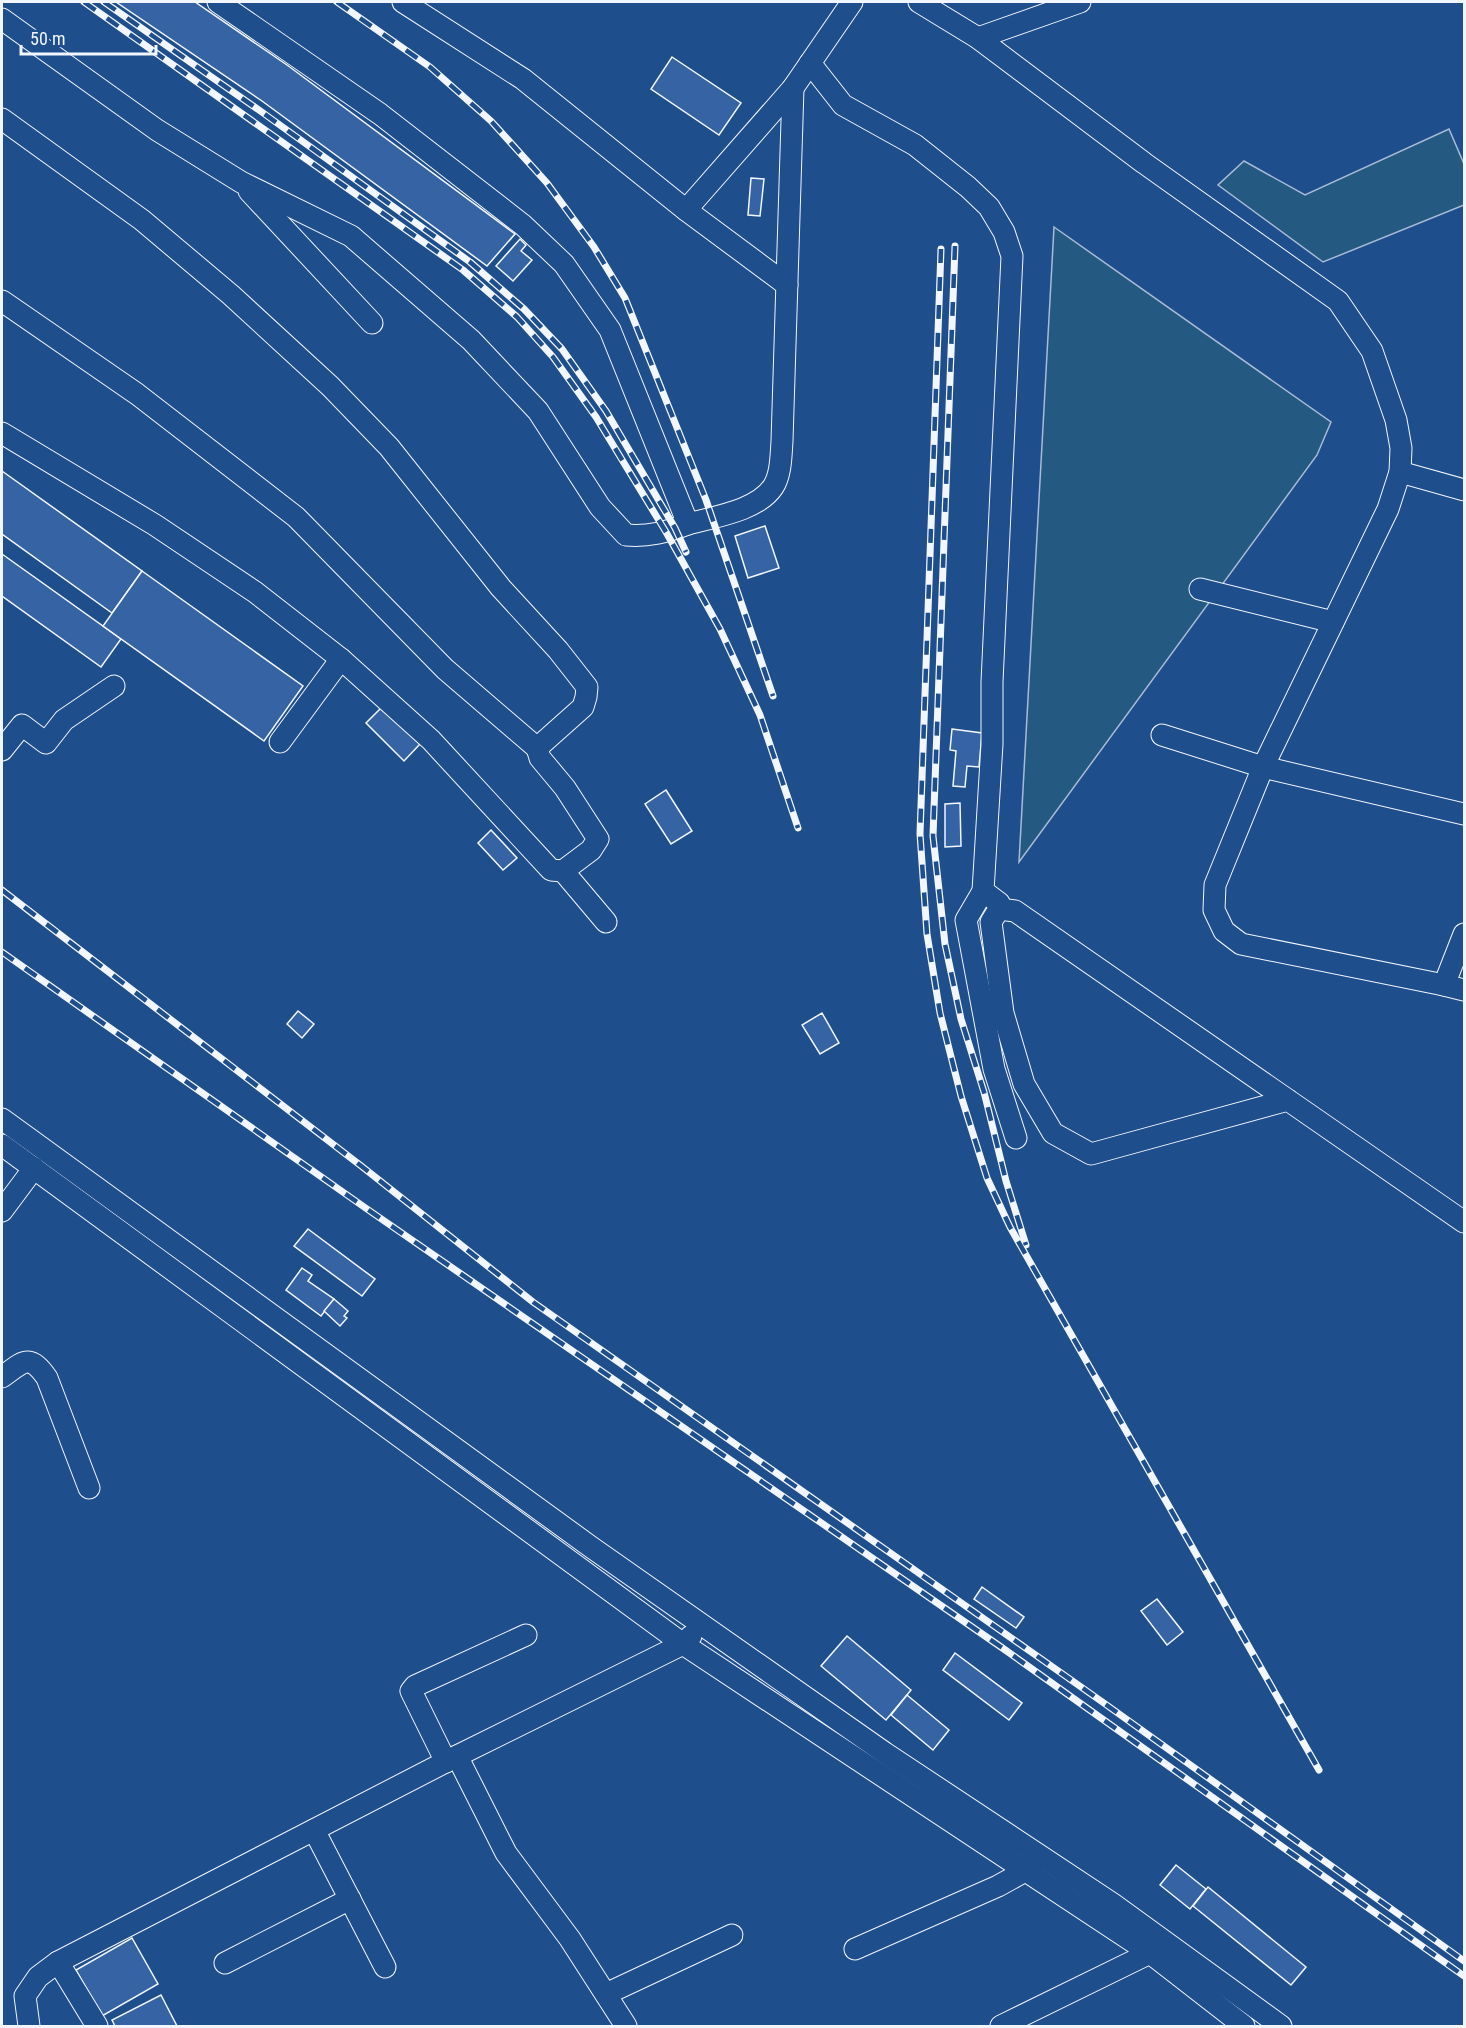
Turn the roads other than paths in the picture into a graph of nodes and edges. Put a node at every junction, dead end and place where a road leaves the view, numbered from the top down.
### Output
1 (218, 2) edge
2 (403, 2) edge
3 (852, 2) edge
4 (919, 2) edge
5 (1080, 2) edge
6 (2, 19) edge
7 (978, 38) junction
8 (810, 63) junction
9 (793, 88) junction
10 (2, 119) edge
11 (241, 182) junction
12 (686, 210) junction
13 (787, 285) junction
14 (2, 301) edge
15 (372, 323) dead end
16 (2, 434) edge
17 (1400, 472) junction
18 (1464, 490) edge
19 (687, 524) junction
20 (1200, 590) dead end
21 (1334, 622) junction
22 (340, 659) junction
23 (114, 686) dead end
24 (1162, 735) dead end
25 (280, 742) dead end
26 (537, 748) junction
27 (2, 750) edge
28 (1263, 767) junction
29 (1464, 814) edge
30 (563, 871) junction
31 (983, 891) junction
32 (999, 909) junction
33 (606, 922) dead end
34 (1464, 934) edge
35 (1454, 988) edge
36 (1287, 1100) junction
37 (2, 1119) edge
38 (1016, 1138) dead end
39 (2, 1145) edge
40 (34, 1168) junction
41 (2, 1211) edge
42 (1464, 1222) edge
43 (2, 1377) edge
44 (89, 1488) dead end
45 (701, 1625) junction
46 (526, 1635) dead end
47 (683, 1644) junction
48 (451, 1759) junction
49 (314, 1830) junction
50 (1040, 1855) junction
51 (1025, 1871) junction
52 (350, 1899) junction
53 (732, 1935) dead end
54 (1158, 1948) junction
55 (855, 1949) dead end
56 (58, 1962) junction
57 (225, 1963) dead end
58 (385, 1967) dead end
59 (606, 1994) junction
60 (30, 2026) edge
61 (97, 2026) edge
62 (626, 2026) edge
63 (1001, 2026) edge
64 (1244, 2026) edge
65 (1281, 2026) edge

1 - 19 street
2 - 12 street
3 - 8 street
4 - 7 street
5 - 7 street
6 - 11 street
7 - 17 street
8 - 9 street
8 - 31 street
9 - 12 street
9 - 13 street
10 - 26 street
11 - 15 street
11 - 19 street
12 - 13 street
13 - 19 street
14 - 26 street
16 - 22 street
17 - 18 street
17 - 21 street
20 - 21 street
21 - 28 street
22 - 25 street
22 - 30 street
23 - 27 street
24 - 28 street
26 - 30 street
28 - 29 street
28 - 35 street
30 - 33 street
31 - 32 street
31 - 38 street
32 - 36 street
32 - 36 street
34 - 35 street
36 - 42 street
37 - 45 street
39 - 40 street
40 - 41 street
40 - 47 street
43 - 44 street
45 - 47 street
45 - 50 street
46 - 48 street
47 - 48 street
47 - 51 street
48 - 49 street
48 - 59 street
49 - 52 street
49 - 56 street
50 - 51 street
50 - 54 street
51 - 54 street
51 - 55 street
52 - 57 street
52 - 58 street
53 - 59 street
54 - 63 street
54 - 64 street
54 - 65 street
56 - 60 street
56 - 61 street
59 - 62 street

